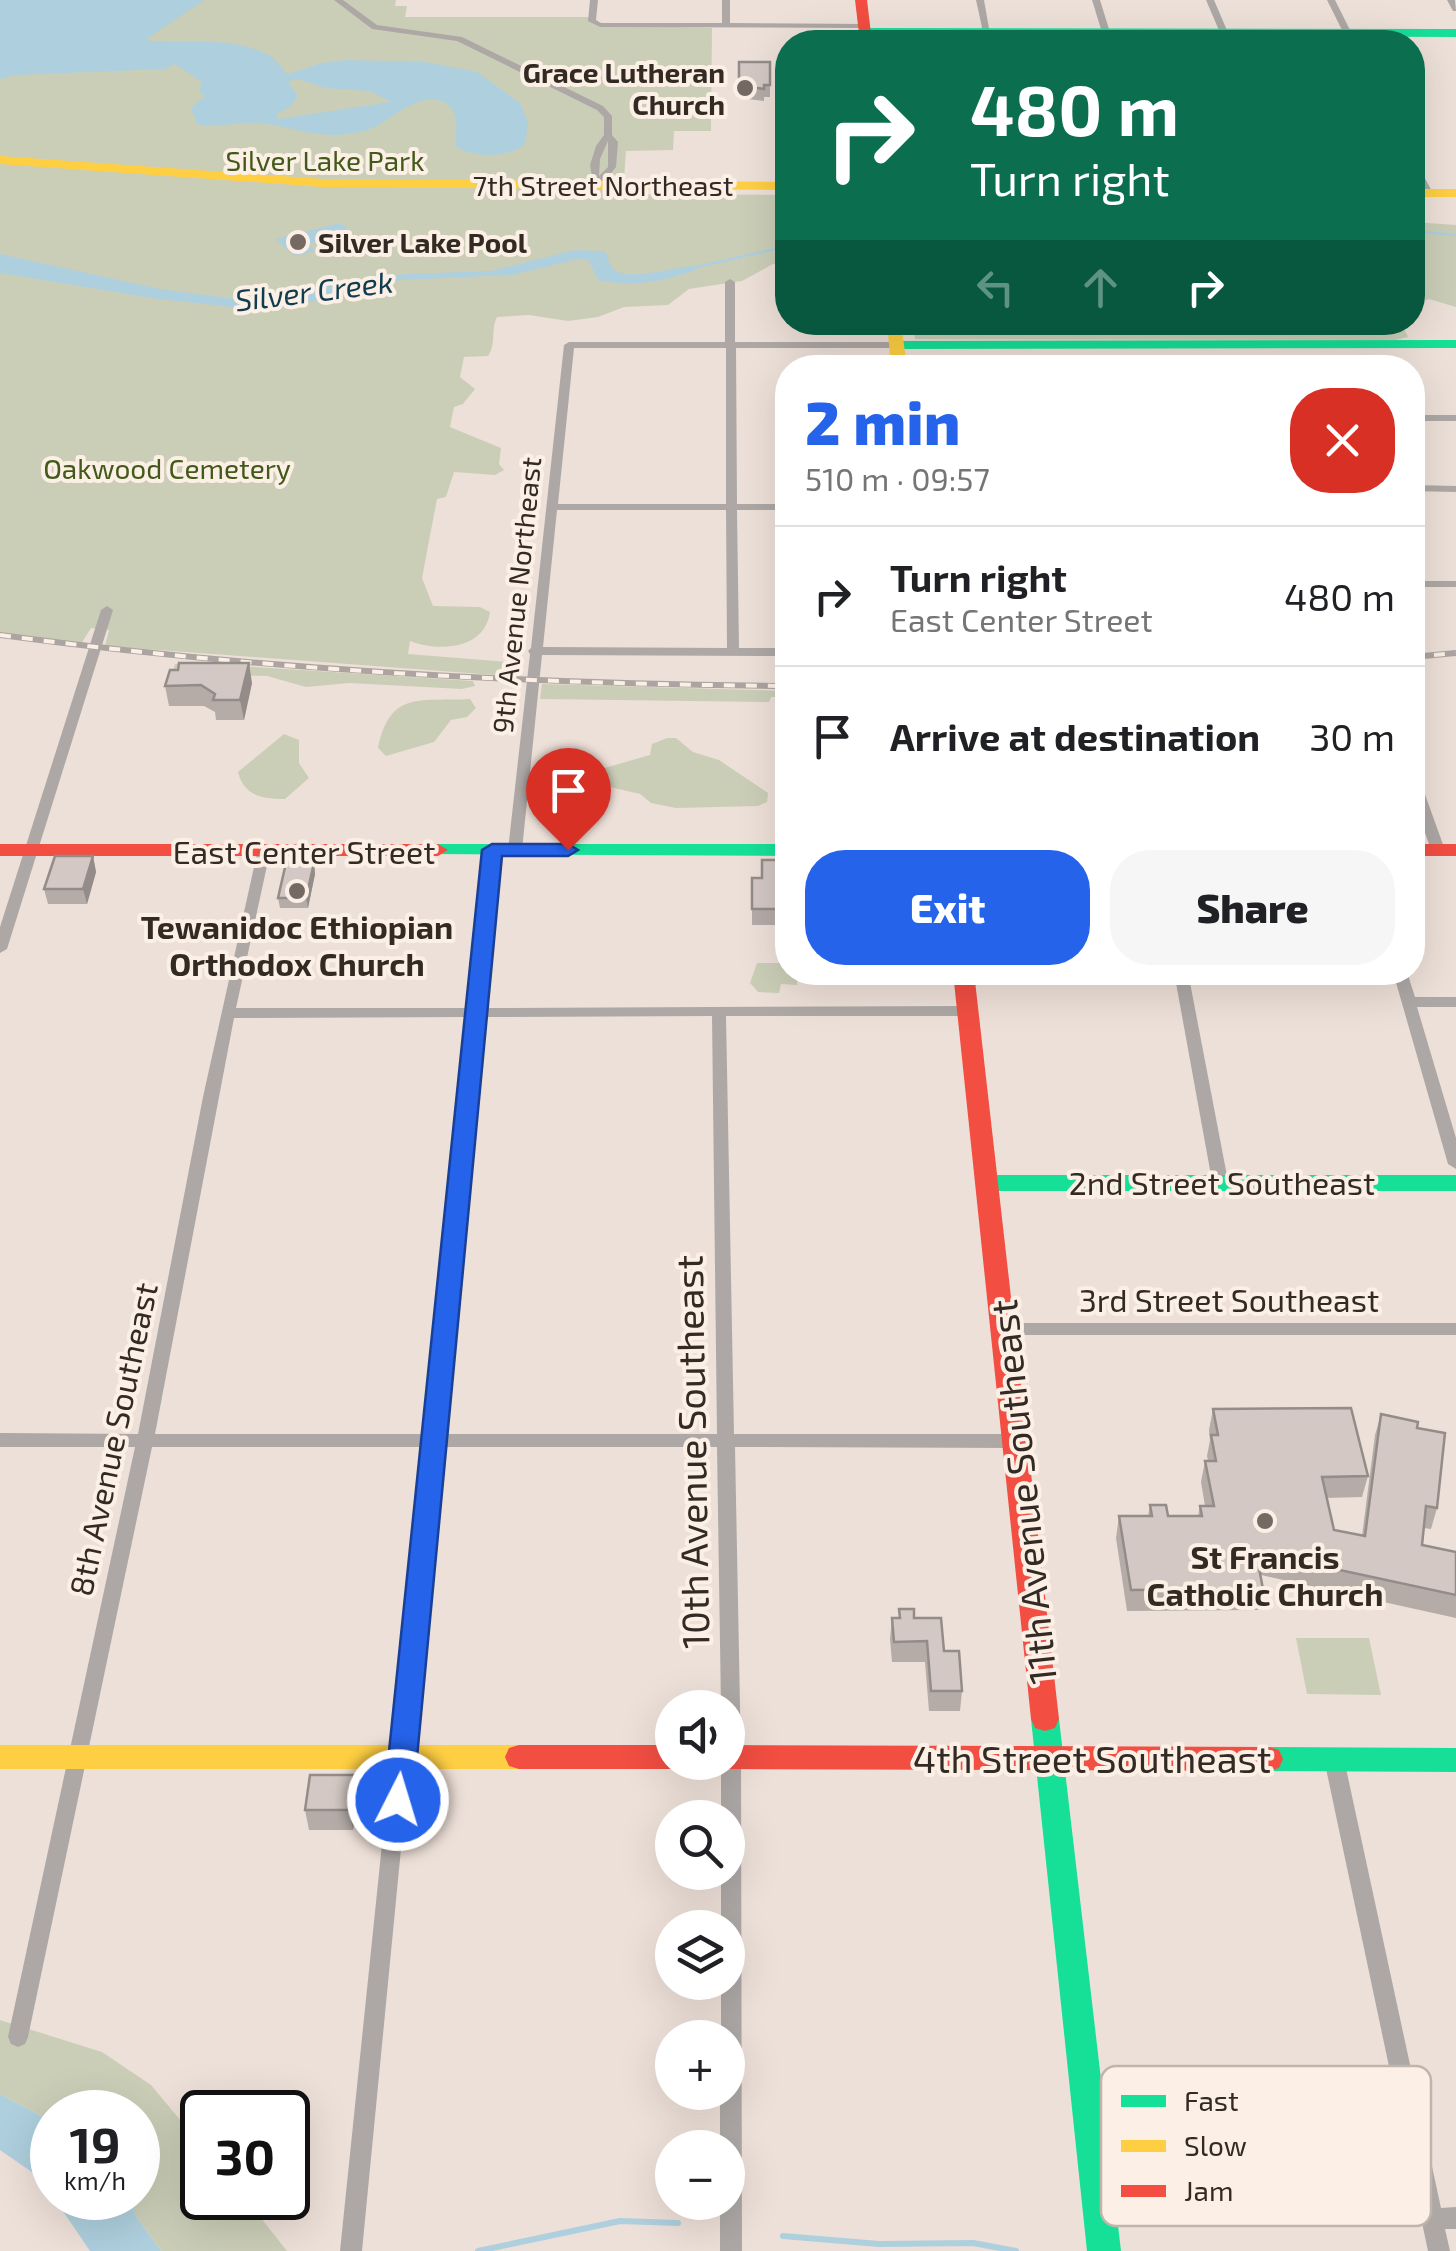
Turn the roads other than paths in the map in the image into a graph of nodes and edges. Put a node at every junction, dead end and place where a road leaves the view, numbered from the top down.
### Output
1 (338, 0) edge
2 (594, 0) edge
3 (726, 0) edge
4 (860, 0) edge
5 (980, 0) edge
6 (1096, 0) edge
7 (1210, 0) edge
8 (1331, 0) edge
9 (1451, 0) edge
10 (1456, 9) edge
11 (726, 26) junction
12 (805, 30) edge
13 (865, 30) edge
14 (987, 30) edge
15 (1105, 30) edge
16 (1223, 30) edge
17 (1346, 30) edge
18 (1456, 34) edge
19 (1425, 35) edge
20 (608, 136) junction
21 (0, 160) edge
22 (598, 185) junction
23 (775, 186) edge
24 (1425, 193) edge
25 (1456, 193) edge
26 (730, 282) dead end
27 (731, 345) junction
28 (897, 345) edge
29 (1455, 346) edge
30 (1425, 418) edge
31 (1456, 418) edge
32 (1425, 488) edge
33 (1456, 488) edge
34 (551, 507) junction
35 (733, 507) junction
36 (775, 507) edge
37 (1425, 584) edge
38 (1456, 584) edge
39 (107, 610) dead end
40 (534, 650) junction
41 (732, 652) junction
42 (775, 652) edge
43 (1425, 803) edge
44 (0, 850) edge
45 (34, 850) junction
46 (504, 850) junction
47 (775, 850) edge
48 (1447, 850) edge
49 (263, 852) junction
50 (0, 949) edge
51 (965, 985) edge
52 (1182, 985) edge
53 (1404, 985) edge
54 (1410, 1002) junction
55 (1456, 1002) edge
56 (719, 1011) junction
57 (968, 1011) junction
58 (475, 1012) junction
59 (228, 1013) junction
60 (1456, 1164) edge
61 (1220, 1181) junction
62 (1456, 1182) edge
63 (987, 1183) junction
64 (1003, 1329) junction
65 (1456, 1329) edge
66 (436, 1439) junction
67 (0, 1440) edge
68 (145, 1440) junction
69 (726, 1440) junction
70 (1016, 1441) junction
71 (728, 1690) edge
72 (402, 1756) junction
73 (1052, 1756) junction
74 (0, 1757) edge
75 (655, 1757) edge
76 (745, 1757) edge
77 (76, 1758) junction
78 (1334, 1759) junction
79 (1456, 1760) edge
80 (729, 1780) edge
81 (18, 2037) dead end
82 (1399, 2066) edge
83 (1431, 2214) edge
84 (1456, 2218) edge
85 (1432, 2219) junction
86 (1101, 2222) edge
87 (1101, 2226) edge
88 (352, 2251) edge
89 (731, 2251) edge
90 (1104, 2251) edge
91 (1438, 2251) edge

1 - 20 street
2 - 11 street
3 - 11 street
4 - 13 street
5 - 14 street
6 - 15 street
7 - 16 street
8 - 17 street
9 - 10 street
11 - 12 street
18 - 19 street
20 - 22 street
20 - 22 street
21 - 22 street, 7th Street Northeast
22 - 23 street, 7th Street Northeast
24 - 25 street
26 - 27 street
27 - 28 street
27 - 34 street, 9th Avenue Northeast
27 - 35 street
28 - 29 street
30 - 31 street
32 - 33 street
34 - 35 street
34 - 40 street, 9th Avenue Northeast
35 - 36 street
35 - 41 street
37 - 38 street
39 - 45 street
40 - 41 street
40 - 46 street, 9th Avenue Northeast
41 - 42 street
43 - 48 street
44 - 45 street, East Center Street
45 - 49 street, East Center Street
45 - 50 street
46 - 47 street, East Center Street
46 - 49 street, East Center Street
46 - 58 street, 9th Avenue Northeast
49 - 59 street, 8th Avenue Southeast
51 - 57 street, 11th Avenue Southeast
52 - 61 street
53 - 54 street
54 - 55 street
54 - 60 street
56 - 57 street
56 - 58 street
56 - 69 street, 10th Avenue Southeast
57 - 63 street, 11th Avenue Southeast
58 - 59 street
58 - 66 street, 9th Avenue Northeast
59 - 68 street, 8th Avenue Southeast
61 - 62 street, 2nd Street Southeast
61 - 63 street, 2nd Street Southeast
63 - 64 street, 11th Avenue Southeast
64 - 65 street, 3rd Street Southeast
64 - 70 street, 11th Avenue Southeast
66 - 68 street
66 - 69 street
66 - 72 street, 9th Avenue Northeast
67 - 68 street
68 - 77 street, 8th Avenue Southeast
69 - 70 street
69 - 71 street, 10th Avenue Southeast
70 - 73 street, 11th Avenue Southeast
72 - 75 street
72 - 77 street
72 - 88 street, 9th Avenue Northeast
73 - 76 street, 4th Street Southeast
73 - 78 street, 4th Street Southeast
73 - 86 street, 11th Avenue Southeast
74 - 77 street
77 - 81 street, 8th Avenue Southeast
78 - 79 street, 4th Street Southeast
78 - 82 street
80 - 89 street, 10th Avenue Southeast
83 - 85 street
84 - 85 street
85 - 91 street
87 - 90 street, 11th Avenue Southeast

